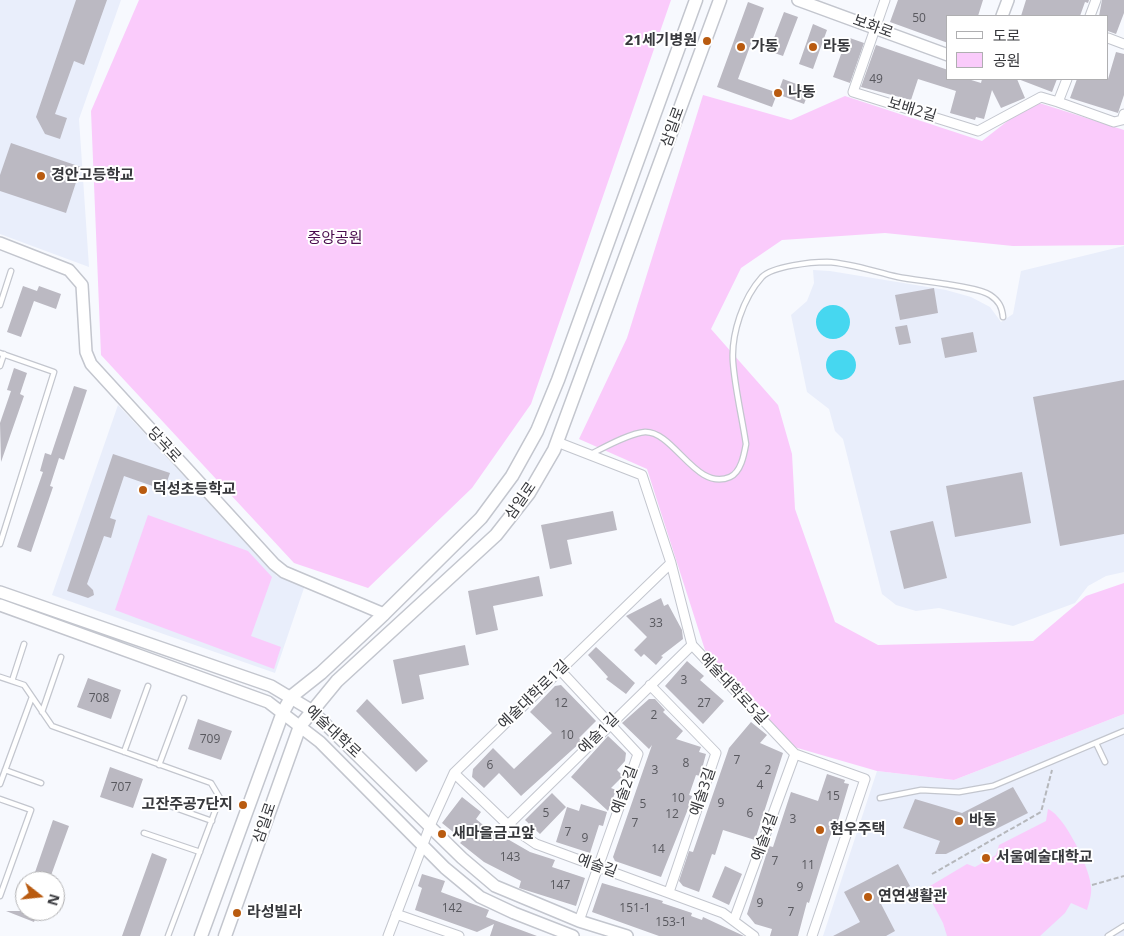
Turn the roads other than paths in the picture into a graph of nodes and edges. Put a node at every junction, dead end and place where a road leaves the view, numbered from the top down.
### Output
1 (696, 0) edge
2 (720, 0) edge
3 (798, 0) edge
4 (885, 0) edge
5 (1008, 0) edge
6 (1096, 0) edge
7 (1002, 15) edge
8 (1090, 15) edge
9 (876, 28) junction
10 (1109, 38) edge
11 (1124, 44) edge
12 (946, 54) edge
13 (1067, 80) edge
14 (1058, 102) junction
15 (1124, 114) edge
16 (0, 244) edge
17 (11, 271) dead end
18 (0, 305) edge
19 (1003, 317) dead end
20 (2, 354) edge
21 (0, 366) edge
22 (557, 442) junction
23 (590, 454) junction
24 (2, 534) edge
25 (0, 544) edge
26 (670, 563) junction
27 (0, 592) edge
28 (0, 606) edge
29 (384, 614) junction
30 (24, 644) dead end
31 (692, 645) junction
32 (61, 657) dead end
33 (560, 670) junction
34 (0, 677) edge
35 (12, 681) junction
36 (650, 685) junction
37 (148, 686) dead end
38 (292, 696) junction
39 (32, 697) junction
40 (184, 698) dead end
41 (312, 710) junction
42 (42, 712) junction
43 (282, 712) junction
44 (610, 723) junction
45 (300, 726) junction
46 (1124, 732) edge
47 (1096, 743) junction
48 (124, 752) junction
49 (795, 754) junction
50 (1105, 762) dead end
51 (159, 765) junction
52 (5, 770) junction
53 (454, 773) junction
54 (41, 783) dead end
55 (0, 784) edge
56 (880, 798) dead end
57 (0, 799) edge
58 (156, 801) dead end
59 (212, 821) junction
60 (508, 825) junction
61 (430, 826) junction
62 (144, 832) dead end
63 (423, 845) junction
64 (200, 852) junction
65 (597, 866) junction
66 (669, 892) junction
67 (0, 896) edge
68 (396, 914) junction
69 (734, 920) junction
70 (579, 921) junction
71 (1124, 926) edge
72 (168, 936) edge
73 (202, 936) edge
74 (225, 936) edge
75 (388, 936) edge
76 (459, 936) edge
77 (573, 936) edge
78 (627, 936) edge
79 (754, 936) edge
80 (812, 936) edge
81 (1108, 936) edge

1 - 29 main road, 삼일로
2 - 22 main road, 삼일로
3 - 9 street, 보화로
4 - 9 street, 보배2길
5 - 7 street
6 - 8 street
9 - 12 street, 보화로
9 - 14 street, 보배2길
10 - 11 street
13 - 14 street
14 - 15 street, 보배2길
16 - 29 street, 당곡로
17 - 18 lane
19 - 23 lane
20 - 21 lane
20 - 24 lane
22 - 23 street, 예술대학로5길
22 - 41 main road, 삼일로
23 - 26 street, 예술대학로5길
24 - 25 lane
26 - 31 street, 예술대학로5길
26 - 33 street, 예술대학로1길
27 - 38 street, 예술대학로
28 - 43 street, 예술대학로
29 - 38 main road, 삼일로
30 - 35 lane
31 - 36 street, 예술1길
31 - 49 street, 예술대학로5길
32 - 42 lane
33 - 44 street
33 - 53 street, 예술대학로1길
34 - 35 lane
35 - 39 lane
36 - 44 street, 예술1길
36 - 66 street, 예술3길
37 - 48 lane
38 - 41 street, 예술대학로
38 - 43 main road, 삼일로
39 - 42 lane
39 - 52 lane
40 - 51 lane
41 - 45 main road, 삼일로
41 - 61 street, 예술대학로
42 - 48 lane
43 - 45 street, 예술대학로
43 - 73 main road, 삼일로
44 - 60 street, 예술1길
44 - 65 street, 예술2길
45 - 63 street, 예술대학로
45 - 74 main road, 삼일로
46 - 47 lane
47 - 50 lane
47 - 56 lane
48 - 51 lane
49 - 69 street, 예술4길
49 - 80 street, 예술대학로5길
51 - 59 lane
52 - 54 lane
52 - 55 lane
53 - 60 street, 예술길
53 - 61 street, 예술대학로1길
57 - 67 lane
58 - 59 lane
59 - 64 lane
60 - 65 street, 예술길
61 - 63 street, 예술대학로1길
61 - 70 street, 예술대학로
62 - 64 lane
63 - 68 street, 예술대학로1길
63 - 77 street, 예술대학로
64 - 72 lane
65 - 66 street, 예술길
65 - 70 street
66 - 69 street, 예술길
68 - 75 street, 예술대학로1길
68 - 76 street
69 - 79 street, 예술길
70 - 78 street, 예술대학로
71 - 81 lane

